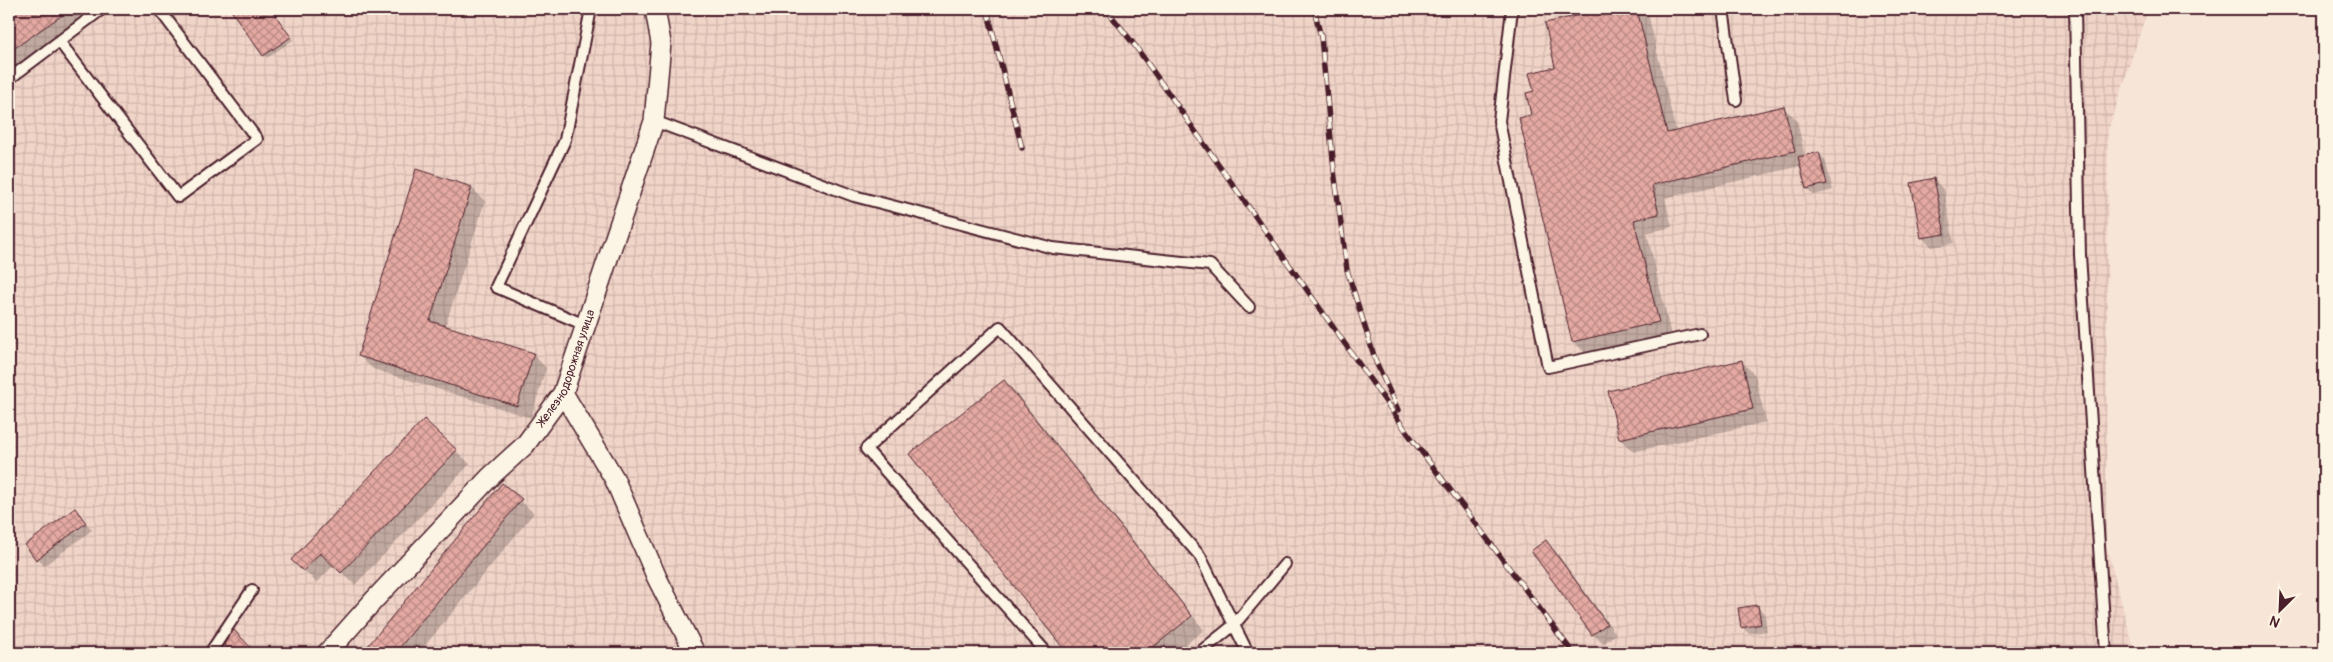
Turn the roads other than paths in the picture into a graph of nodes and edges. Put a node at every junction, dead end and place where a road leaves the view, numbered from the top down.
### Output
1 (102, 9) edge
2 (159, 9) edge
3 (591, 9) edge
4 (655, 9) edge
5 (1512, 9) edge
6 (1723, 9) edge
7 (2075, 9) edge
8 (59, 41) junction
9 (9, 79) edge
10 (1736, 100) dead end
11 (654, 120) junction
12 (1249, 307) dead end
13 (586, 325) junction
14 (1700, 334) dead end
15 (562, 393) junction
16 (1285, 564) dead end
17 (252, 590) dead end
18 (1234, 626) junction
19 (210, 653) edge
20 (326, 653) edge
21 (695, 653) edge
22 (1047, 653) edge
23 (1199, 653) edge
24 (1248, 653) edge
25 (2106, 653) edge

1 - 8 lane
2 - 8 lane
3 - 13 lane
4 - 11 street, Железнодорожная улица
5 - 14 lane
6 - 10 lane
7 - 25 lane
8 - 9 lane
11 - 12 lane
11 - 13 street, Железнодорожная улица
13 - 15 street, Железнодорожная улица
15 - 20 street, Железнодорожная улица
15 - 21 street
16 - 18 lane
17 - 19 lane
18 - 22 lane
18 - 23 lane
18 - 24 lane

